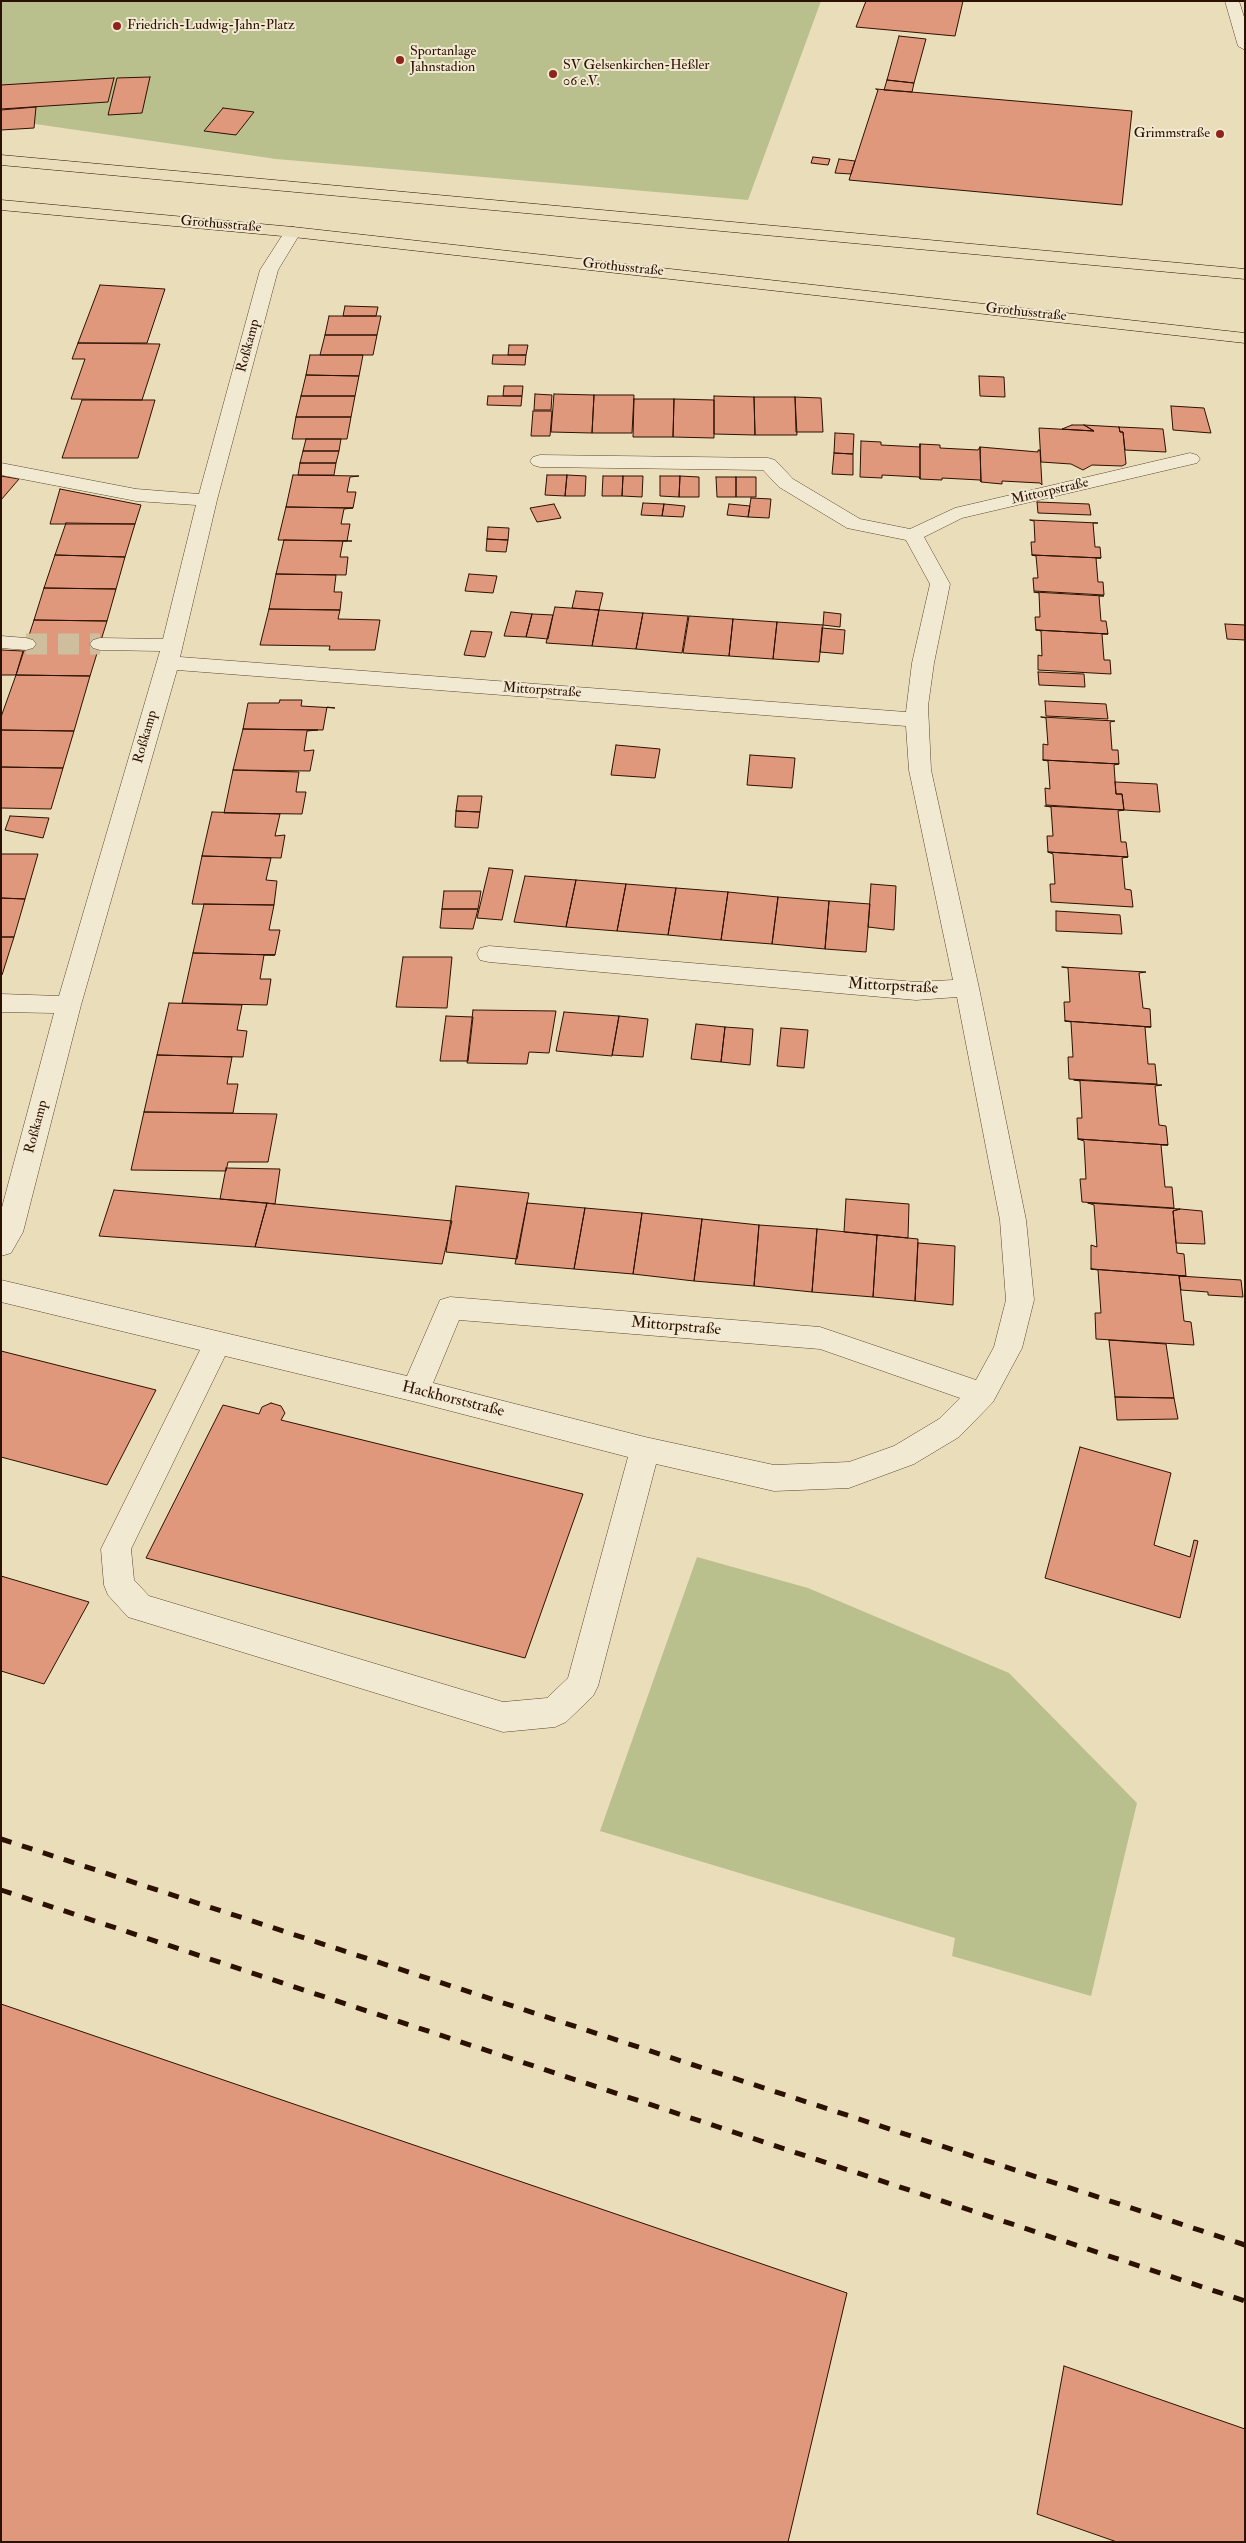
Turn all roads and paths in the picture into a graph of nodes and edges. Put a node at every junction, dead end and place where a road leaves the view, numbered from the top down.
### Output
1 (1232, 1) edge
2 (1245, 46) edge
3 (1, 160) edge
4 (1, 205) edge
5 (293, 232) junction
6 (1245, 274) edge
7 (1245, 338) edge
8 (1190, 459) dead end
9 (540, 461) dead end
10 (1, 469) edge
11 (207, 500) junction
12 (913, 535) junction
13 (1, 642) edge
14 (26, 644) tunnel mouth
15 (100, 644) tunnel mouth
16 (170, 654) junction
17 (916, 720) junction
18 (490, 954) dead end
19 (967, 988) junction
20 (1, 1003) edge
21 (69, 1005) junction
22 (1, 1245) edge
23 (1, 1292) edge
24 (217, 1344) junction
25 (416, 1390) junction
26 (983, 1394) junction
27 (645, 1449) junction

1 - 2 street
3 - 6 main road
4 - 5 main road, Grothusstraße
5 - 7 main road, Grothusstraße
5 - 11 street, Roßkamp
8 - 12 street, Mittorpstraße
9 - 12 street
10 - 11 street
11 - 16 street, Roßkamp
12 - 17 street
13 - 14 street
15 - 16 street, Mittorpstraße
16 - 17 street, Mittorpstraße
16 - 21 street, Roßkamp
17 - 19 street
18 - 19 street, Mittorpstraße
19 - 26 street
20 - 21 street
21 - 22 street, Roßkamp
23 - 24 street, Hackhorststraße
24 - 25 street, Hackhorststraße
24 - 27 street
25 - 26 street, Mittorpstraße
25 - 27 street, Hackhorststraße
26 - 27 street, Hackhorststraße

